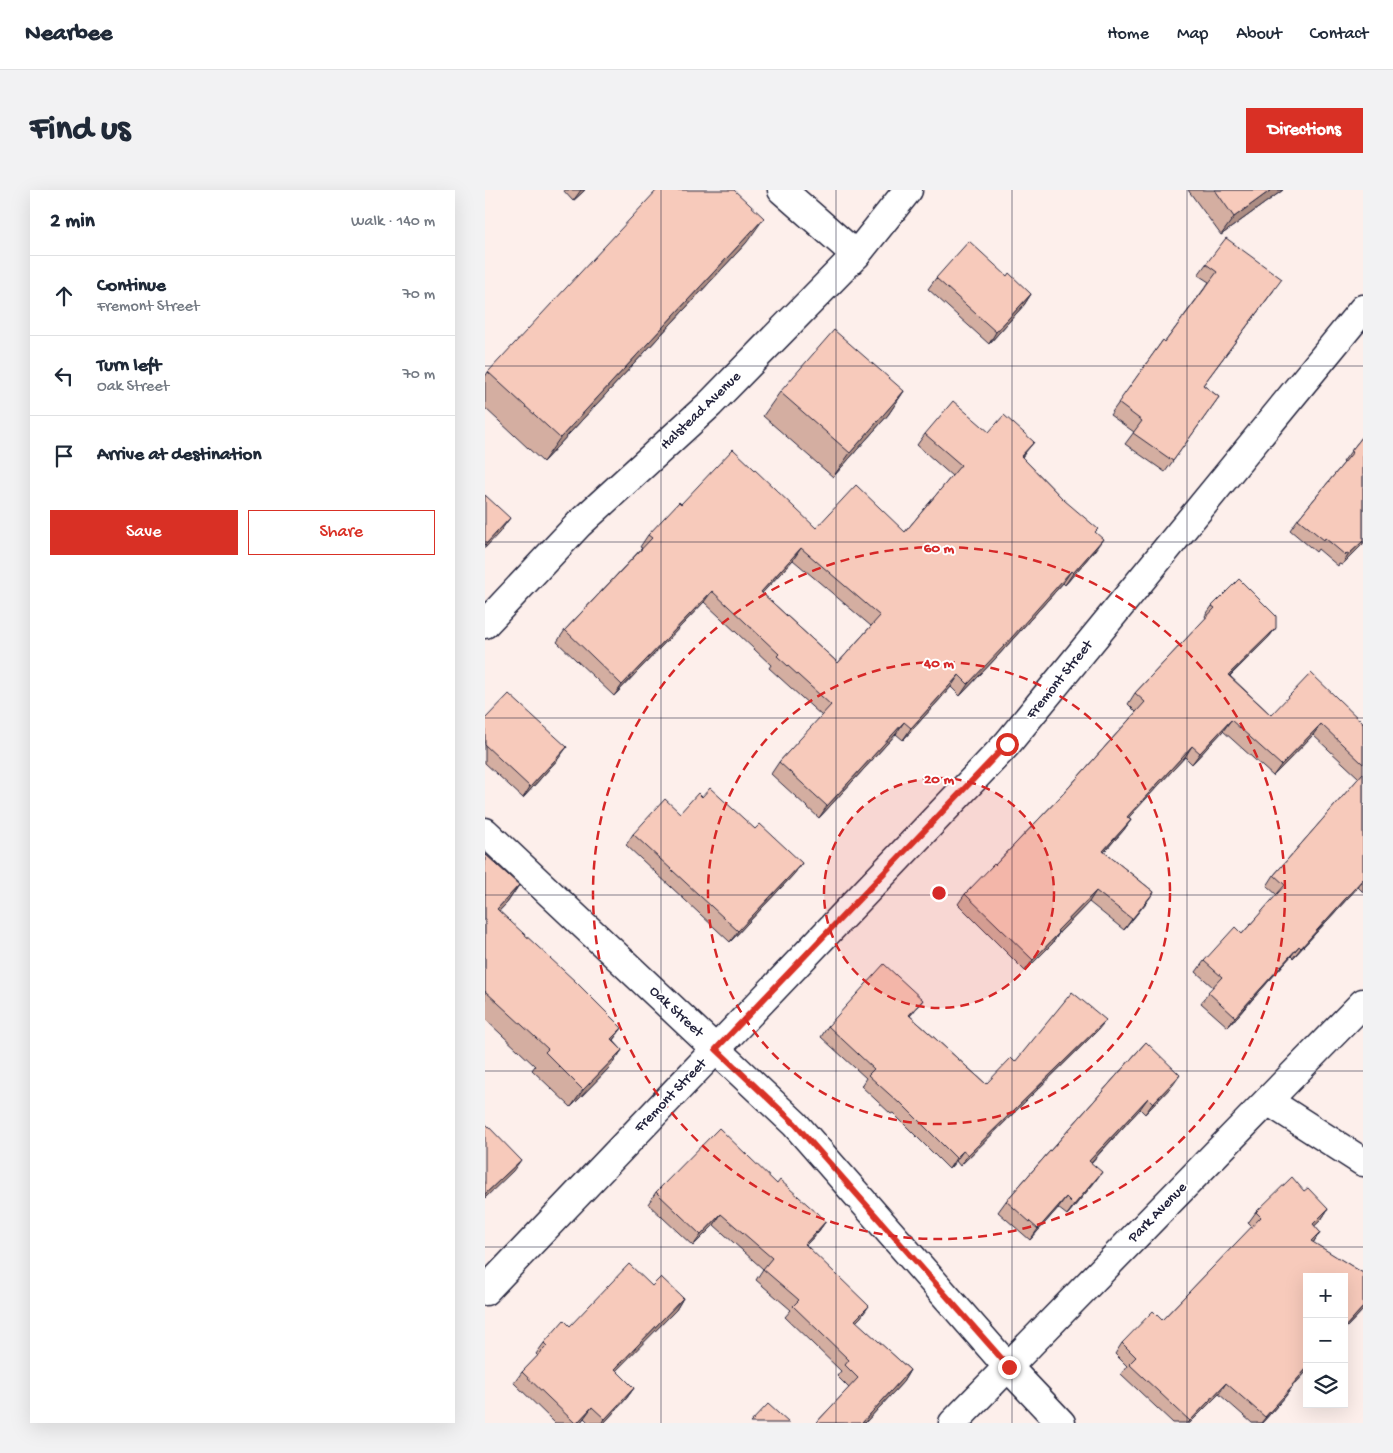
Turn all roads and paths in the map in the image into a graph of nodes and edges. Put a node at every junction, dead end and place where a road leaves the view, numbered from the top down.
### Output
1 (782, 190) edge
2 (908, 190) edge
3 (856, 255) junction
4 (1363, 309) edge
5 (485, 624) edge
6 (485, 832) edge
7 (1363, 1003) edge
8 (716, 1049) junction
9 (1268, 1101) junction
10 (1363, 1162) edge
11 (485, 1291) edge
12 (1009, 1367) junction
13 (953, 1423) edge
14 (1061, 1423) edge

1 - 3 street
2 - 3 street, Halstead Avenue
3 - 5 street, Halstead Avenue
4 - 8 street, Fremont Street
6 - 8 street, Oak Street
7 - 9 street, Park Avenue
8 - 11 street, Fremont Street
8 - 12 street, Oak Street
9 - 10 street
9 - 12 street, Park Avenue
12 - 13 street, Park Avenue
12 - 14 street, Oak Street

